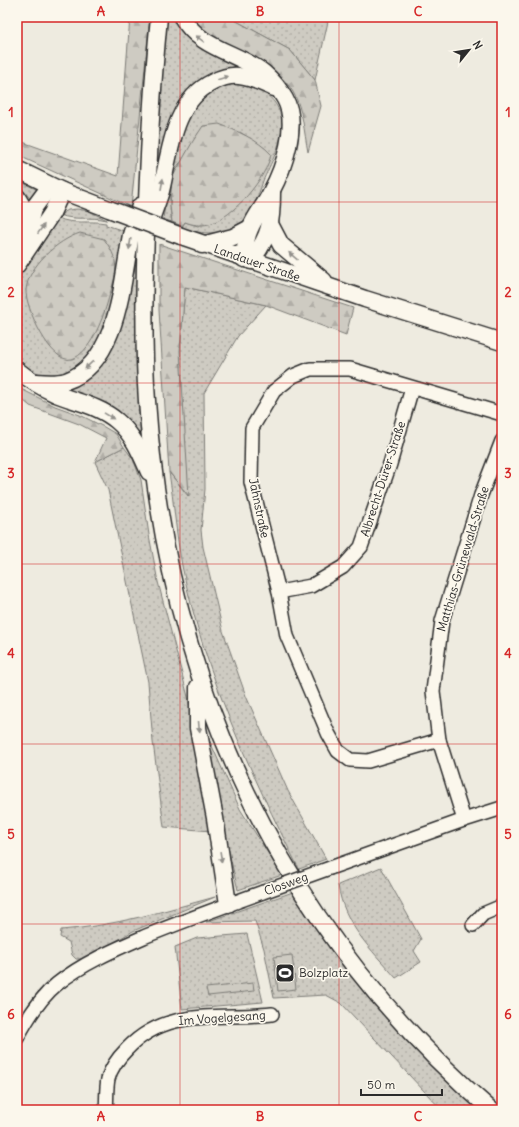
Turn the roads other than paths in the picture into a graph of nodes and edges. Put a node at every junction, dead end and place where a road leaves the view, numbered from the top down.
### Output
1 (159, 17) edge
2 (182, 17) edge
3 (278, 90) junction
4 (17, 169) edge
5 (147, 179) junction
6 (56, 189) junction
7 (272, 191) junction
8 (17, 197) edge
9 (30, 219) junction
10 (271, 226) junction
11 (250, 228) junction
12 (146, 235) junction
13 (202, 244) junction
14 (248, 260) junction
15 (18, 263) edge
16 (335, 289) junction
17 (502, 342) edge
18 (17, 370) edge
19 (36, 382) junction
20 (412, 388) junction
21 (502, 414) edge
22 (502, 440) edge
23 (155, 487) junction
24 (279, 592) junction
25 (198, 674) junction
26 (439, 740) junction
27 (502, 808) edge
28 (464, 820) junction
29 (228, 904) junction
30 (502, 906) edge
31 (473, 925) dead end
32 (272, 1014) dead end
33 (17, 1038) edge
34 (106, 1110) edge
35 (491, 1110) edge

1 - 5 main road
3 -> 2 main road
3 - 7 main road
12 -> 3 main road
4 - 6 main road, Landauer Straße
5 - 12 main road
5 -> 19 main road
6 - 9 main road
6 - 13 main road, Landauer Straße, bridge
15 -> 6 main road
7 - 10 main road
7 - 11 main road
8 - 9 main road
9 - 15 main road
10 - 14 main road
16 -> 10 main road
11 - 13 main road
11 - 14 main road
12 - 23 main road
13 - 14 main road, Landauer Straße
14 - 16 main road, Landauer Straße
16 - 17 main road, Landauer Straße
18 - 19 main road
19 -> 23 main road
20 - 21 street, Jahnstraße
20 - 24 street, Albrecht-Dürer-Straße
20 - 24 street, Jahnstraße
22 - 26 street, Matthias-Grünewald-Straße
23 - 25 main road
24 - 26 street, Jahnstraße
25 -> 29 main road
25 - 35 main road
26 - 28 street, Matthias-Grünewald-Straße
27 - 28 street, Closweg
28 - 29 street, Closweg, bridge
29 - 33 street, Closweg
30 - 31 street
32 - 34 street, Im Vogelgesang

